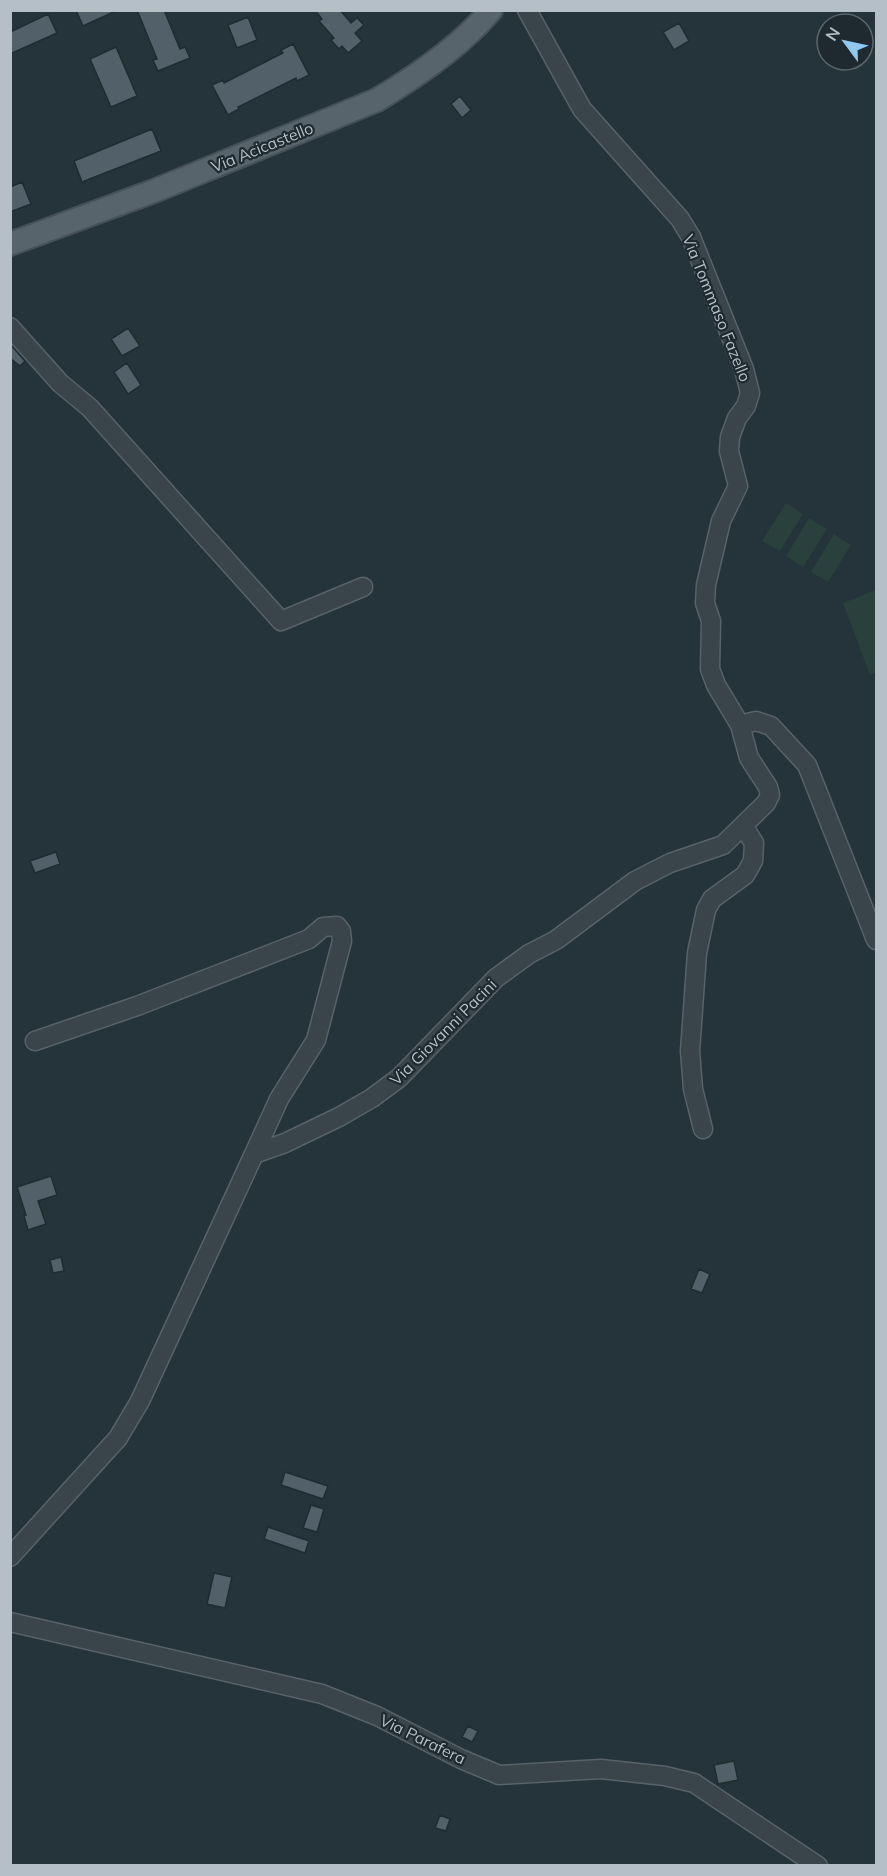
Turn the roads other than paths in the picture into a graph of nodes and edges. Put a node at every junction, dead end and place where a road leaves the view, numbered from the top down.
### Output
1 (491, 10) edge
2 (527, 10) edge
3 (10, 244) edge
4 (10, 327) edge
5 (363, 587) dead end
6 (740, 724) junction
7 (744, 827) junction
8 (876, 940) edge
9 (35, 1041) dead end
10 (703, 1129) dead end
11 (254, 1154) junction
12 (10, 1557) edge
13 (10, 1622) edge
14 (818, 1866) edge

1 - 3 main road, Via Acicastello
2 - 6 street, Via Tommaso Fazello
4 - 5 street
6 - 7 street, Via Giovanni Pacini
6 - 8 street
7 - 10 street
7 - 11 street, Via Giovanni Pacini
9 - 11 street
11 - 12 street
13 - 14 street, Via Parafera

